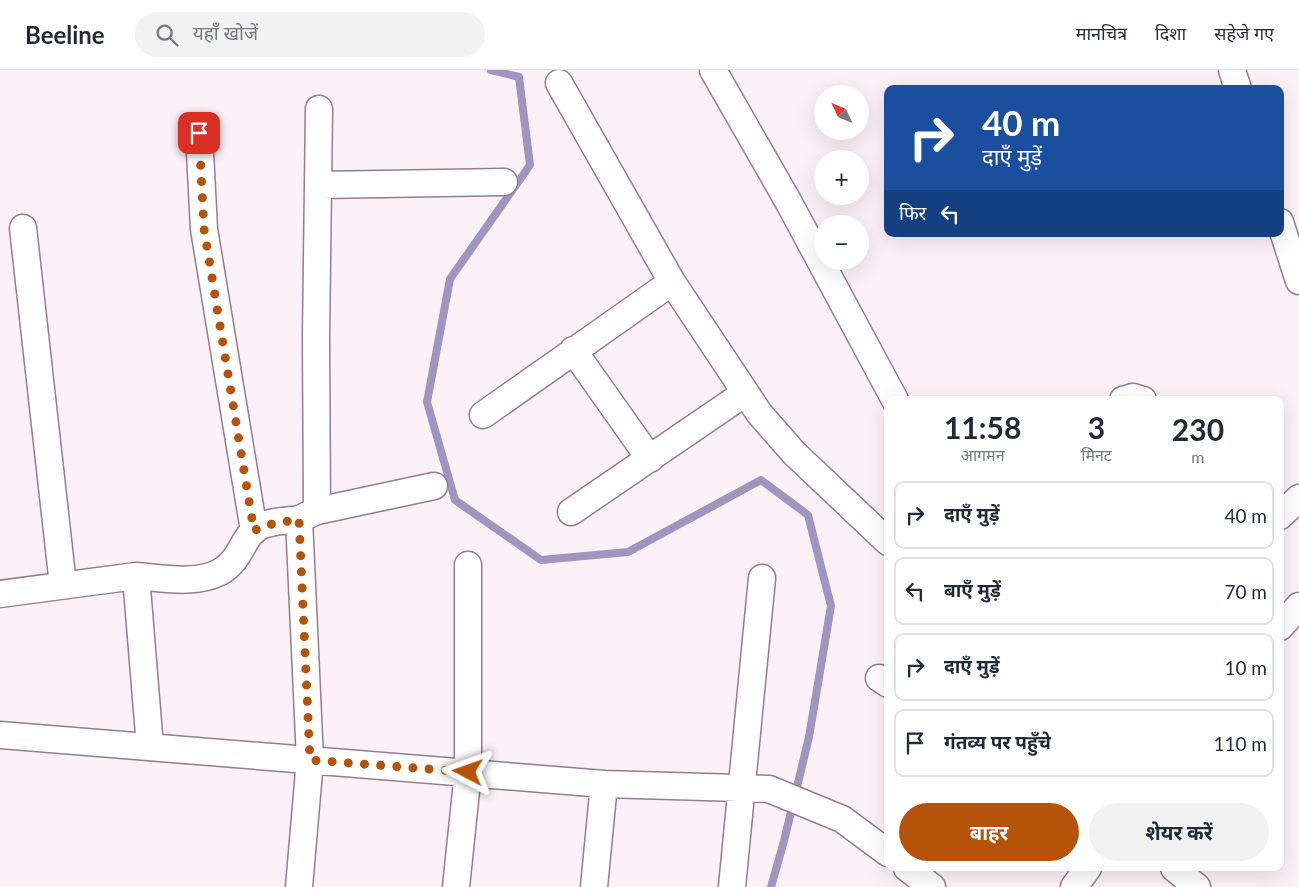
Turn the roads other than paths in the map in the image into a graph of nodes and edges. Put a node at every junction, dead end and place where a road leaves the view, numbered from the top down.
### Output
1 (713, 70) edge
2 (1232, 70) edge
3 (559, 83) dead end
4 (1237, 85) edge
5 (319, 109) dead end
6 (199, 133) dead end
7 (504, 182) dead end
8 (319, 186) junction
9 (23, 228) dead end
10 (1284, 234) edge
11 (1299, 281) edge
12 (672, 282) junction
13 (573, 350) junction
14 (745, 393) junction
15 (893, 396) edge
16 (483, 415) dead end
17 (650, 458) junction
18 (434, 486) dead end
19 (1299, 498) edge
20 (571, 512) dead end
21 (1284, 512) edge
22 (308, 515) junction
23 (254, 531) junction
24 (884, 538) edge
25 (468, 565) dead end
26 (136, 576) junction
27 (762, 578) dead end
28 (63, 585) junction
29 (0, 594) edge
30 (1299, 606) edge
31 (1284, 623) edge
32 (0, 736) edge
33 (150, 747) junction
34 (310, 760) junction
35 (468, 772) junction
36 (604, 784) junction
37 (742, 787) junction
38 (884, 850) edge
39 (911, 871) edge
40 (1086, 871) edge
41 (1178, 871) edge
42 (299, 887) edge
43 (456, 887) edge
44 (594, 887) edge
45 (732, 887) edge
46 (932, 887) edge
47 (1074, 887) edge
48 (1197, 887) edge

1 - 15 street
2 - 4 street
3 - 12 street
5 - 8 street
6 - 23 street
7 - 8 street
8 - 22 street
9 - 28 street
10 - 11 street
12 - 13 street
12 - 14 street
13 - 16 street
13 - 17 street
14 - 17 street
14 - 24 street
17 - 20 street
18 - 22 street
19 - 21 street
22 - 23 street
22 - 34 street
23 - 26 street
25 - 35 street
26 - 28 street
26 - 33 street
27 - 37 street
28 - 29 street
30 - 31 street
32 - 33 street
33 - 34 street
34 - 35 street
34 - 42 street
35 - 36 street
35 - 43 street
36 - 37 street
36 - 44 street
37 - 38 street
37 - 45 street
39 - 46 street
40 - 47 street
41 - 48 street

